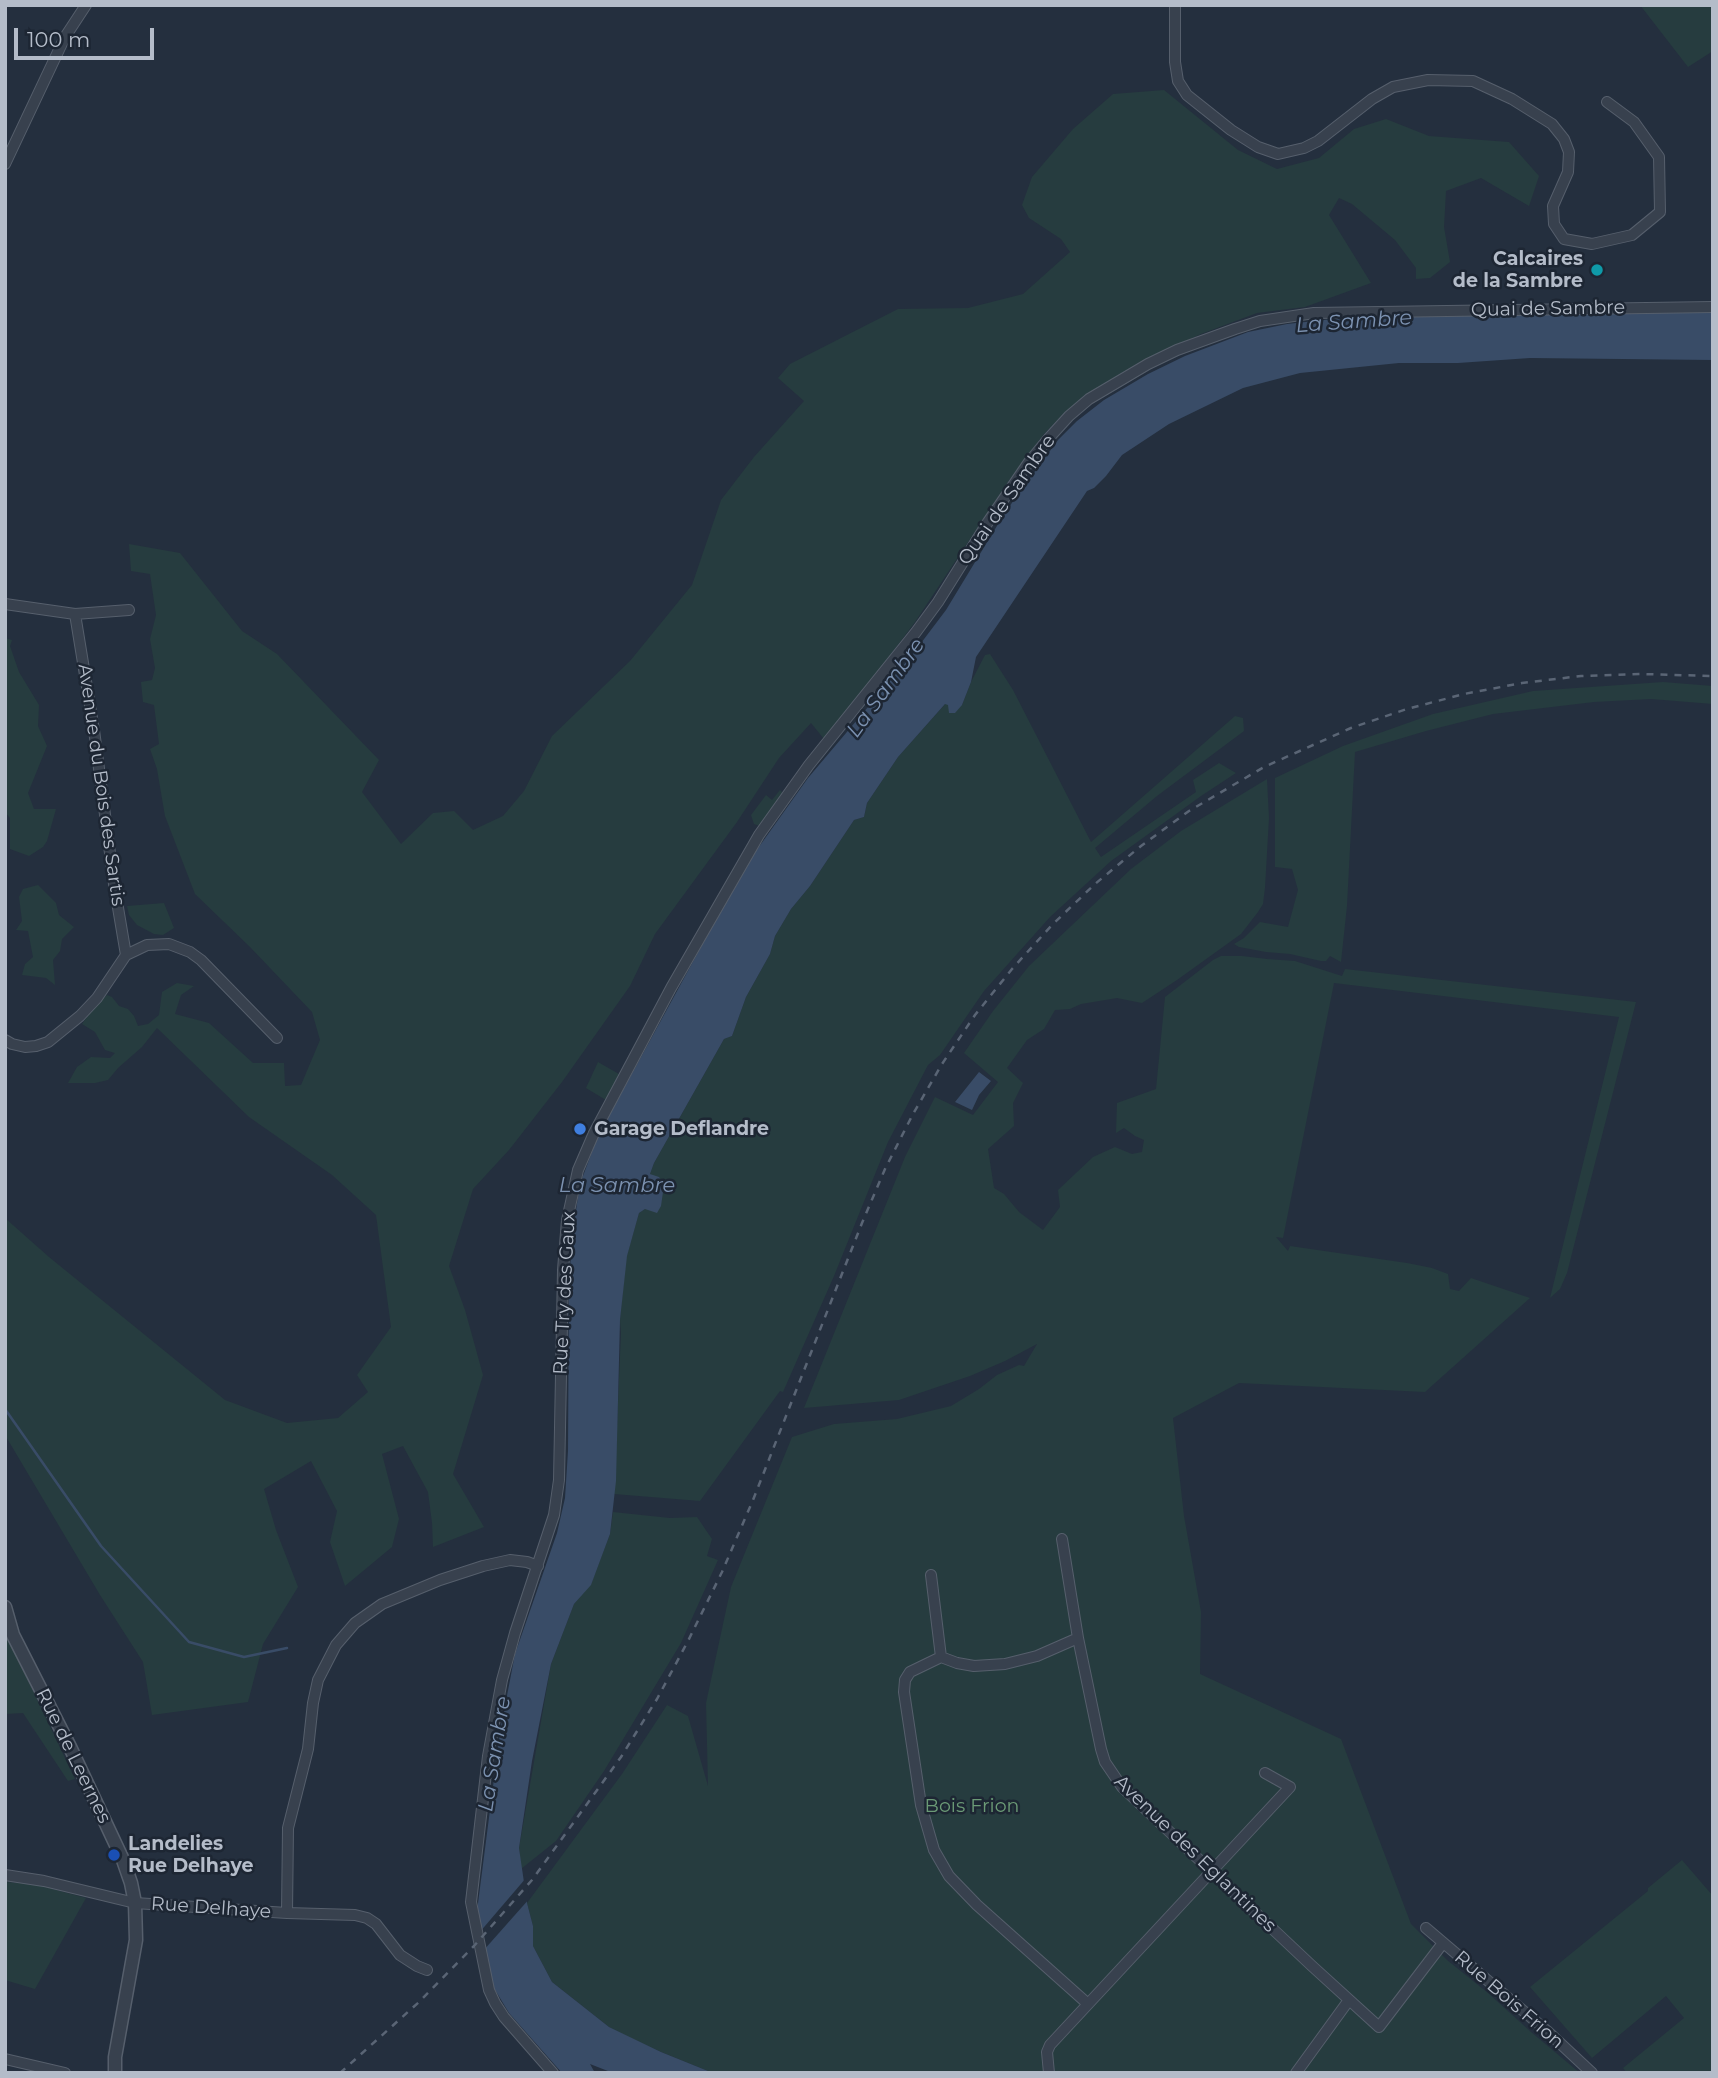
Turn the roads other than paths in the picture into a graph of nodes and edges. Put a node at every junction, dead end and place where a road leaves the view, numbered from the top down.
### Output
1 (86, 5) edge
2 (1175, 5) edge
3 (1607, 102) dead end
4 (5, 164) edge
5 (1713, 307) edge
6 (5, 604) edge
7 (129, 610) dead end
8 (75, 614) junction
9 (796, 783) joint
10 (126, 955) junction
11 (277, 1038) dead end
12 (5, 1040) edge
13 (1062, 1539) dead end
14 (538, 1566) junction
15 (931, 1575) dead end
16 (5, 1607) edge
17 (1078, 1638) junction
18 (941, 1657) junction
19 (1265, 1773) dead end
20 (1212, 1872) junction
21 (5, 1875) edge
22 (135, 1903) junction
23 (288, 1913) junction
24 (1426, 1928) dead end
25 (1443, 1943) junction
26 (426, 1970) dead end
27 (1349, 2000) junction
28 (1088, 2004) junction
29 (5, 2059) edge
30 (62, 2071) edge
31 (115, 2073) edge
32 (553, 2073) edge
33 (1049, 2073) edge
34 (1296, 2073) edge
35 (1592, 2073) edge

1 - 4 street
2 - 3 street
5 - 9 street, Quai de Sambre
6 - 8 street
7 - 8 street
8 - 10 street, Avenue du Bois des Sartis
9 - 14 street, Rue Try des Gaux
10 - 11 street
10 - 12 street
13 - 17 street, Avenue des Eglantines
14 - 23 street
14 - 32 street, Rue Try des Gaux
15 - 18 street
16 - 22 street, Rue de Leernes
17 - 18 street
17 - 20 street, Avenue des Eglantines
18 - 28 street
19 - 20 street
20 - 27 street, Avenue des Eglantines
20 - 28 street
21 - 22 street, Rue Delhaye
22 - 23 street, Rue Delhaye
22 - 31 street, Rue de Leernes
23 - 26 street, Rue Delhaye
24 - 25 street, Rue Bois Frion
25 - 27 street, Avenue des Eglantines
25 - 35 street, Rue Bois Frion
27 - 34 street
28 - 33 street
29 - 30 street

